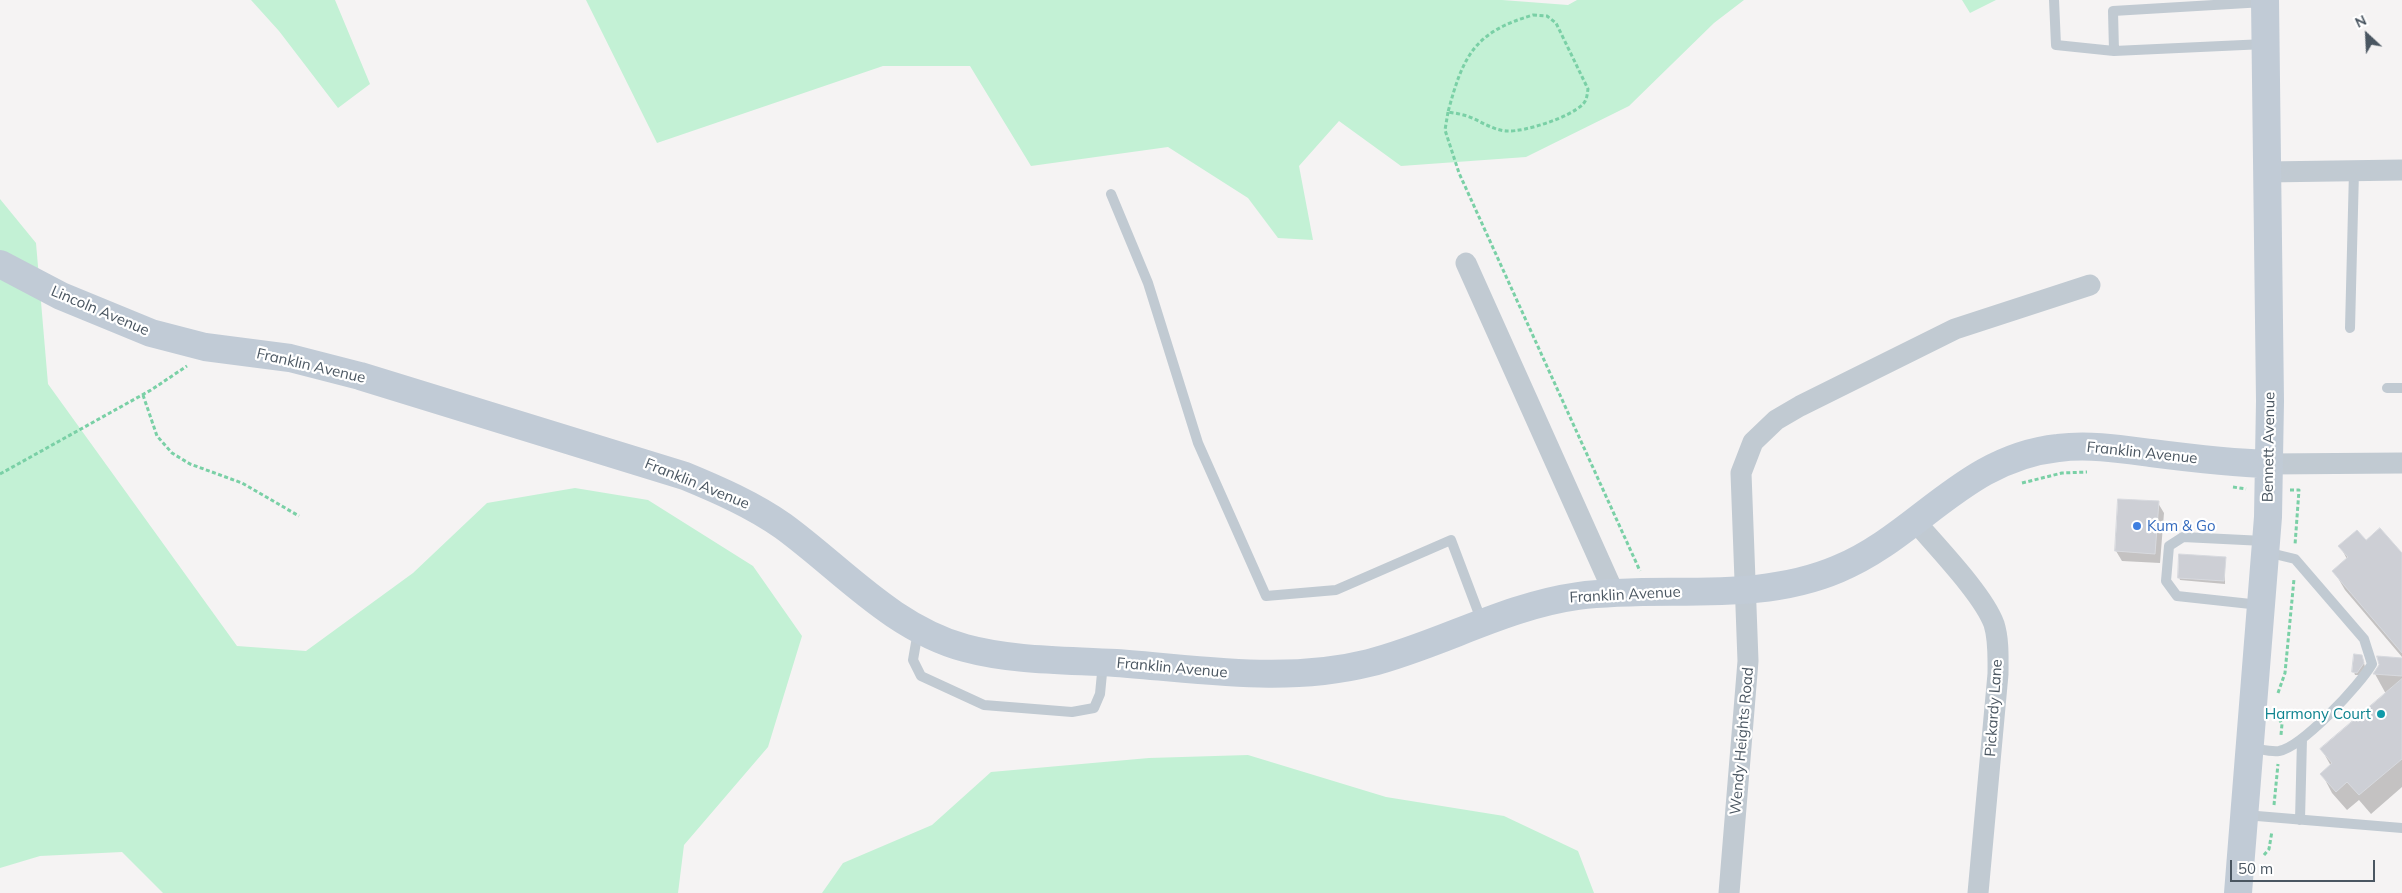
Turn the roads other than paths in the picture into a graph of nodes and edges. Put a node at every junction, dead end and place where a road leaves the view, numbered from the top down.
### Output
1 (2054, 0) edge
2 (2265, 1) edge
3 (2266, 44) junction
4 (2114, 51) junction
5 (2402, 170) edge
6 (2354, 171) junction
7 (2267, 172) junction
8 (1111, 194) dead end
9 (1466, 263) dead end
10 (0, 264) edge
11 (2090, 286) dead end
12 (2350, 328) dead end
13 (205, 347) joint
14 (2387, 388) dead end
15 (2402, 388) edge
16 (2402, 463) edge
17 (2269, 464) junction
18 (1914, 520) junction
19 (2266, 546) junction
20 (1747, 590) junction
21 (1614, 593) junction
22 (2261, 605) junction
23 (1482, 623) junction
24 (918, 630) junction
25 (1103, 662) junction
26 (2302, 739) junction
27 (2250, 748) junction
28 (2244, 815) junction
29 (2300, 820) junction
30 (2402, 828) edge
31 (1729, 893) edge
32 (1978, 893) edge
33 (2238, 893) edge

1 - 4 lane
2 - 3 street, Bennett Avenue
2 - 4 lane
3 - 4 lane
3 - 7 street, Bennett Avenue
5 - 6 street
6 - 7 street
6 - 12 lane
7 - 17 street, Bennett Avenue
8 - 23 lane
9 - 21 street
10 - 13 street, Lincoln Avenue
11 - 20 street, Wendy Heights Road
13 - 24 street, Franklin Avenue
14 - 15 lane
16 - 17 street, Franklin Avenue
17 - 18 street, Franklin Avenue
17 - 19 street, Bennett Avenue
18 - 20 street, Franklin Avenue
18 - 32 street, Pickardy Lane
19 - 22 street, Bennett Avenue
19 - 22 lane
19 - 26 lane
20 - 21 street, Franklin Avenue
20 - 31 street, Wendy Heights Road
21 - 23 street, Franklin Avenue
22 - 27 street, Bennett Avenue
23 - 25 street, Franklin Avenue
24 - 25 street, Franklin Avenue
24 - 25 lane
26 - 27 lane
26 - 29 lane
27 - 28 street, Bennett Avenue
28 - 29 lane
28 - 33 street, Bennett Avenue
29 - 30 lane

